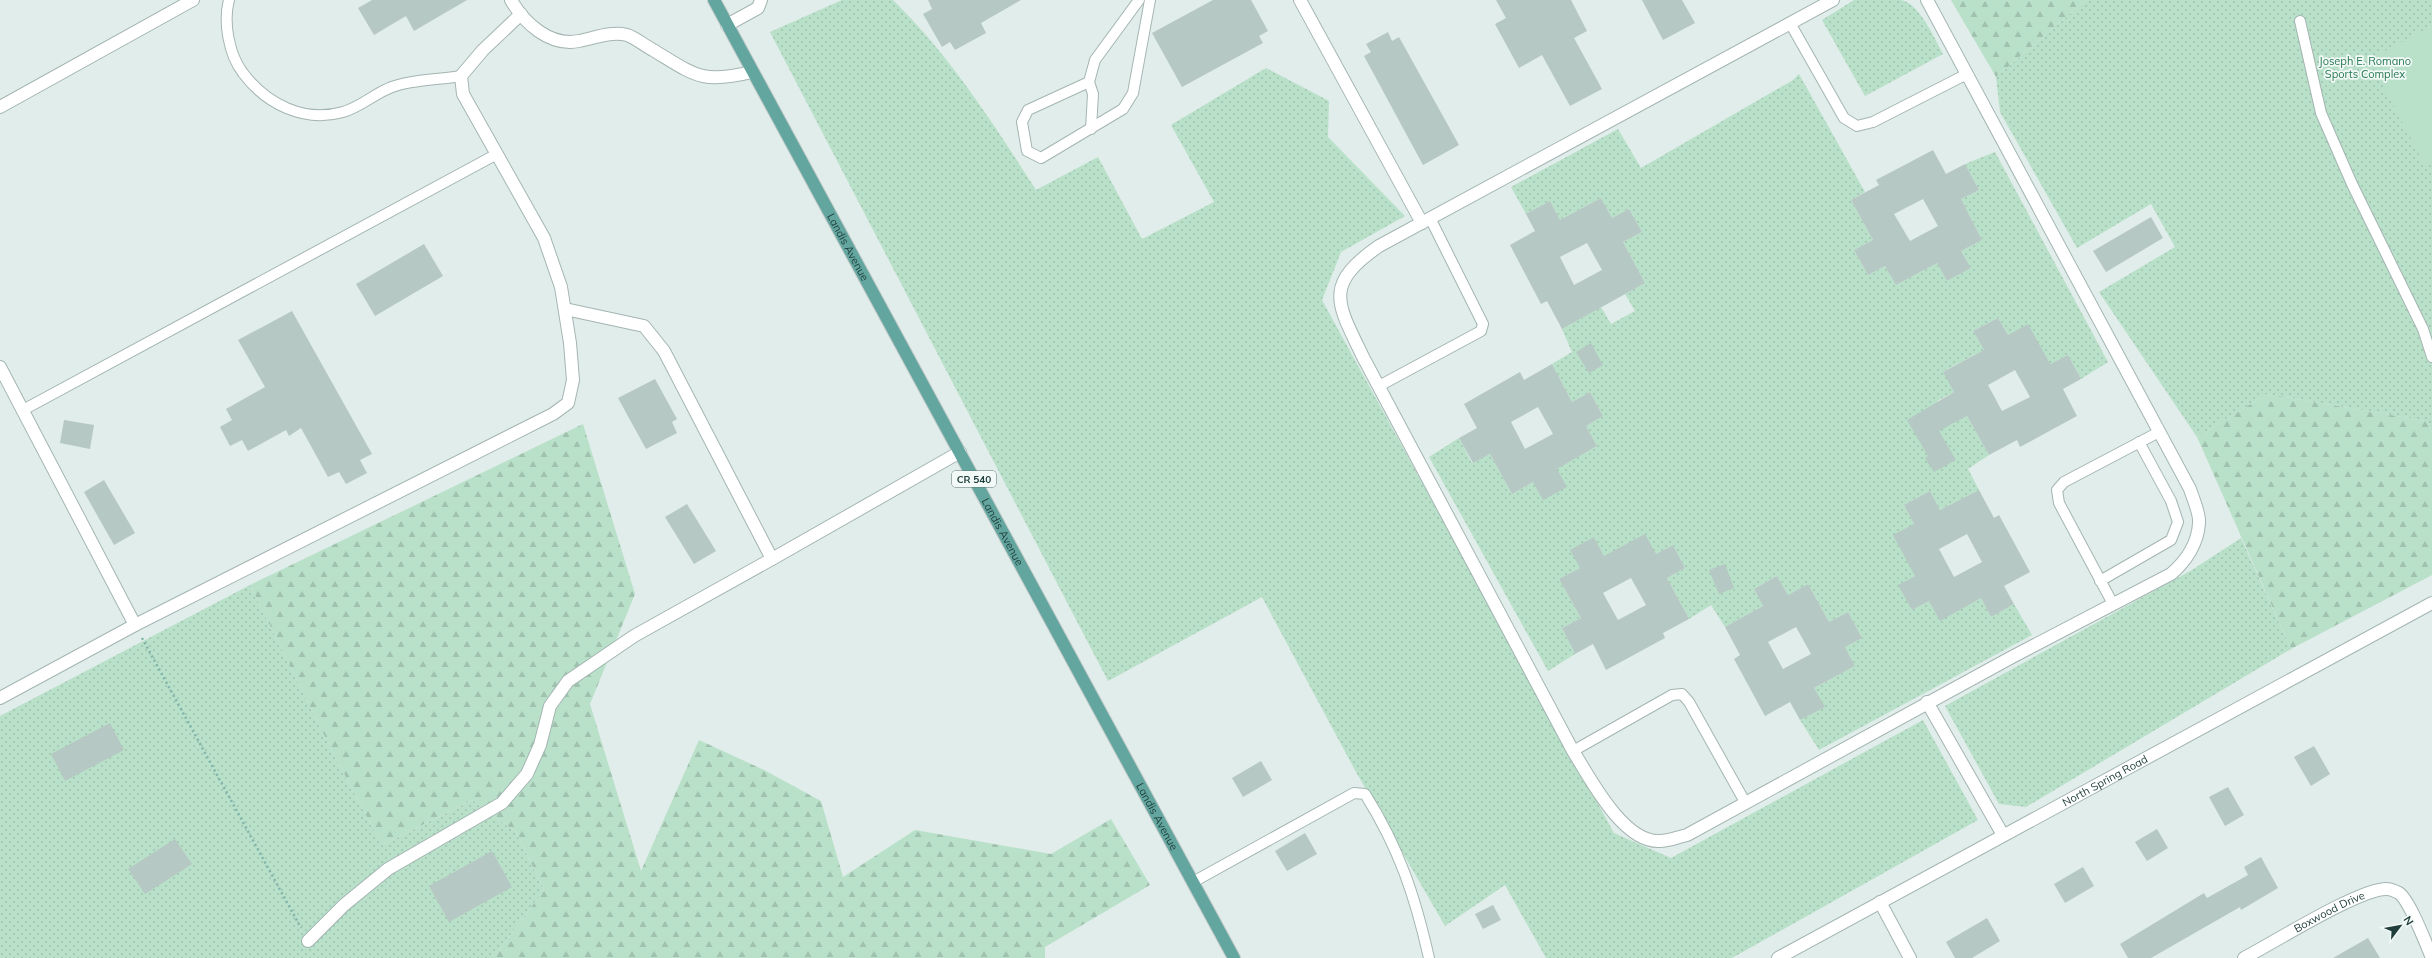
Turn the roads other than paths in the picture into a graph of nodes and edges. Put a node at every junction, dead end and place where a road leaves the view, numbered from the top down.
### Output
1 (193, 0) edge
2 (229, 0) edge
3 (511, 0) edge
4 (714, 0) edge
5 (761, 0) edge
6 (1139, 0) edge
7 (1150, 0) edge
8 (1300, 0) edge
9 (1833, 0) edge
10 (1927, 0) edge
11 (521, 14) junction
12 (2300, 21) dead end
13 (1790, 23) junction
14 (727, 25) junction
15 (752, 72) junction
16 (1967, 74) junction
17 (461, 76) junction
18 (1089, 82) junction
19 (0, 107) edge
20 (1091, 129) junction
21 (497, 154) junction
22 (1426, 220) junction
23 (565, 309) junction
24 (2432, 357) edge
25 (0, 366) edge
26 (1378, 386) junction
27 (23, 410) junction
28 (2159, 432) junction
29 (2139, 442) junction
30 (960, 452) junction
31 (772, 558) junction
32 (2100, 581) junction
33 (2432, 603) edge
34 (2112, 604) junction
35 (135, 625) junction
36 (0, 698) edge
37 (1927, 702) junction
38 (1573, 751) junction
39 (1745, 802) junction
40 (2004, 835) junction
41 (1193, 882) junction
42 (1880, 902) junction
43 (308, 941) road end
44 (1234, 958) edge
45 (1429, 958) edge
46 (1778, 958) edge
47 (1910, 958) edge
48 (2244, 958) edge
49 (2432, 958) edge

1 - 19 street
2 - 17 lane
3 - 11 street
4 - 14 main road, Landis Avenue / CR 540
5 - 14 street
6 - 18 lane
7 - 20 lane
8 - 22 street
9 - 13 street
10 - 16 street
11 - 15 street
11 - 17 street
12 - 24 lane
13 - 16 lane
13 - 22 street
14 - 15 main road, Landis Avenue / CR 540
15 - 30 main road, Landis Avenue / CR 540
16 - 28 street
17 - 21 street
18 - 20 lane
18 - 20 lane
21 - 23 street
21 - 27 lane
22 - 26 street
22 - 26 lane
23 - 31 street
23 - 35 street
25 - 27 street
26 - 38 street
27 - 35 street
28 - 29 lane
28 - 34 street
29 - 32 lane
29 - 32 lane
30 - 31 street
30 - 41 main road, Landis Avenue / CR 540
31 - 43 street
32 - 34 lane
33 - 40 street, North Spring Road
34 - 37 street
35 - 36 street
37 - 39 street
37 - 40 street
38 - 39 street
38 - 39 lane
40 - 42 street, North Spring Road
41 - 44 main road, Landis Avenue / CR 540
41 - 45 lane
42 - 46 street, North Spring Road
42 - 47 street
48 - 49 street, Boxwood Drive

